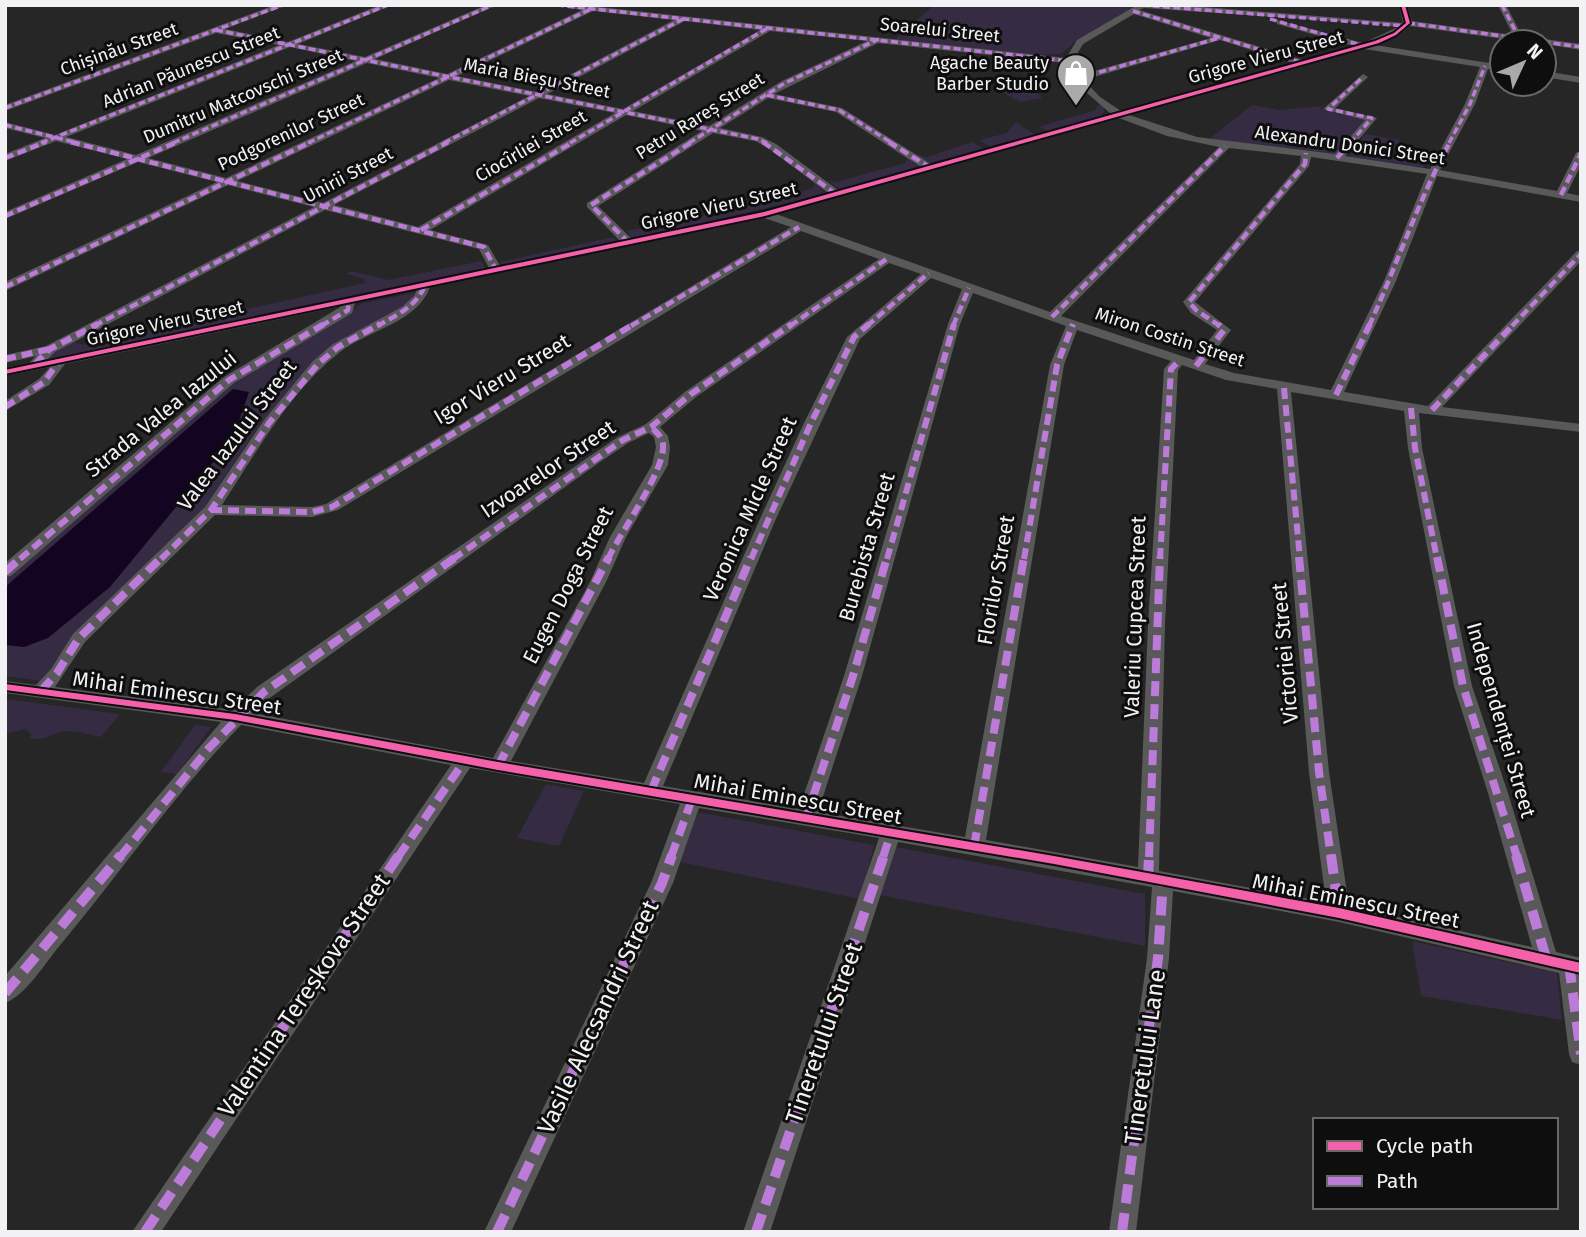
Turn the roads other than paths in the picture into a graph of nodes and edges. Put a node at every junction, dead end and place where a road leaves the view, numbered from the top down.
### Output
1 (283, 5) edge
2 (388, 5) edge
3 (494, 5) edge
4 (556, 5) edge
5 (1143, 5) edge
6 (1403, 5) edge
7 (1502, 5) edge
8 (592, 9) junction
9 (1133, 11) junction
10 (1253, 13) junction
11 (683, 19) junction
12 (1406, 25) junction
13 (769, 28) junction
14 (1514, 28) edge
15 (216, 30) junction
16 (1488, 34) edge
17 (1219, 38) junction
18 (879, 39) junction
19 (290, 44) junction
20 (1558, 44) edge
21 (1364, 46) junction
22 (1581, 47) edge
23 (367, 60) junction
24 (1069, 61) junction
25 (1301, 63) junction
26 (1485, 66) junction
27 (1488, 66) edge
28 (449, 76) junction
29 (1558, 76) edge
30 (1363, 77) dead end
31 (1079, 78) junction
32 (1581, 80) edge
33 (538, 94) junction
34 (767, 95) junction
35 (5, 108) edge
36 (625, 111) junction
37 (1118, 114) junction
38 (5, 125) edge
39 (714, 129) junction
40 (56, 138) junction
41 (1225, 145) junction
42 (1306, 153) junction
43 (1581, 153) edge
44 (5, 158) edge
45 (1338, 158) junction
46 (139, 159) junction
47 (929, 167) junction
48 (1433, 173) junction
49 (228, 181) junction
50 (836, 194) junction
51 (1561, 195) junction
52 (1581, 199) edge
53 (327, 206) junction
54 (765, 214) junction
55 (5, 216) edge
56 (799, 227) junction
57 (421, 230) junction
58 (629, 243) junction
59 (1581, 254) edge
60 (888, 258) junction
61 (496, 270) junction
62 (929, 273) junction
63 (425, 285) junction
64 (5, 287) edge
65 (969, 288) junction
66 (349, 301) junction
67 (1052, 317) junction
68 (1073, 324) junction
69 (55, 355) junction
70 (5, 359) edge
71 (1188, 363) junction
72 (5, 372) edge
73 (1284, 388) junction
74 (1336, 396) junction
75 (5, 407) edge
76 (1411, 408) junction
77 (1432, 410) junction
78 (651, 427) junction
79 (1581, 428) edge
80 (211, 510) junction
81 (5, 572) edge
82 (5, 687) edge
83 (41, 691) junction
84 (235, 718) junction
85 (465, 760) junction
86 (498, 766) junction
87 (651, 791) junction
88 (692, 799) junction
89 (806, 818) junction
90 (891, 833) junction
91 (974, 847) junction
92 (1156, 880) junction
93 (1339, 913) junction
94 (1546, 958) junction
95 (1575, 966) edge
96 (5, 993) edge
97 (1581, 1054) edge
98 (145, 1232) edge
99 (497, 1232) edge
100 (756, 1232) edge
101 (1122, 1232) edge

1 - 15 street, Chișinău Street
2 - 19 street, Adrian Păunescu Street
3 - 23 street, Dumitru Matcovschi Street
4 - 8 street, Soarelui Street
5 - 9 street
5 - 10 street
6 - 12 street
7 - 14 street
8 - 11 street, Soarelui Street
8 - 28 street, Podgorenilor Street
9 - 17 street
9 - 24 street
10 - 12 street
10 - 21 street
11 - 13 street, Soarelui Street
11 - 33 street, Unirii Street
12 - 16 street
12 - 21 street, Grigore Vieru Street
13 - 18 street, Soarelui Street
13 - 36 street, Ciocîrliei Street
15 - 19 street, Maria Bieșu Street
15 - 35 street, Chișinău Street
17 - 25 street
17 - 31 street
18 - 24 street, Soarelui Street
18 - 34 street, Petru Rareș Street
19 - 23 street, Maria Bieșu Street
19 - 40 street, Adrian Păunescu Street
20 - 22 street
21 - 25 street, Grigore Vieru Street
21 - 26 street
23 - 28 street, Maria Bieșu Street
23 - 46 street, Dumitru Matcovschi Street
24 - 31 street
25 - 37 street, Grigore Vieru Street
26 - 27 street
26 - 48 street
28 - 33 street, Maria Bieșu Street
28 - 49 street, Podgorenilor Street
29 - 32 street
30 - 45 street
31 - 37 street
33 - 36 street, Maria Bieșu Street
33 - 53 street, Unirii Street
34 - 39 street, Petru Rareș Street
34 - 47 street
36 - 39 street, Maria Bieșu Street
36 - 57 street, Ciocîrliei Street
37 - 41 street, Alexandru Donici Street
37 - 47 street, Grigore Vieru Street
38 - 40 street
39 - 50 street, Maria Bieșu Street
39 - 58 street, Petru Rareș Street
40 - 44 street, Adrian Păunescu Street
40 - 46 street
41 - 42 street, Alexandru Donici Street
41 - 67 street
42 - 45 street, Alexandru Donici Street
42 - 71 street, Valeriu Cupcea Street
43 - 51 street
45 - 48 street, Alexandru Donici Street
46 - 49 street
46 - 55 street, Dumitru Matcovschi Street
47 - 50 street, Grigore Vieru Street
48 - 51 street, Alexandru Donici Street
48 - 74 street
49 - 53 street
49 - 64 street, Podgorenilor Street
50 - 54 street, Grigore Vieru Street
51 - 52 street, Alexandru Donici Street
53 - 57 street
53 - 69 street, Unirii Street
54 - 56 street, Miron Costin Street
54 - 58 street, Grigore Vieru Street
56 - 60 street, Miron Costin Street
56 - 80 street, Igor Vieru Street
57 - 61 street
58 - 61 street, Grigore Vieru Street
59 - 77 street
60 - 62 street, Miron Costin Street
60 - 78 street, Izvoarelor Street
61 - 63 street, Grigore Vieru Street
62 - 65 street, Miron Costin Street
62 - 87 street, Veronica Micle Street
63 - 66 street, Grigore Vieru Street
63 - 80 street, Valea Iazului Street
65 - 67 street, Miron Costin Street
65 - 89 street, Burebista Street
66 - 69 street, Grigore Vieru Street
66 - 81 street, Strada Valea Iazului
67 - 68 street, Miron Costin Street
68 - 71 street, Miron Costin Street
68 - 91 street, Florilor Street
69 - 70 street
69 - 72 street, Grigore Vieru Street
69 - 75 street
71 - 73 street, Miron Costin Street
71 - 92 street, Valeriu Cupcea Street
73 - 74 street, Miron Costin Street
73 - 93 street, Victoriei Street
74 - 76 street, Miron Costin Street
76 - 77 street, Miron Costin Street
76 - 94 street, Independenței Street
77 - 79 street, Miron Costin Street
78 - 84 street, Izvoarelor Street
78 - 86 street, Eugen Doga Street
80 - 83 street, Valea Iazului Street
82 - 83 street, Mihai Eminescu Street
83 - 84 street, Mihai Eminescu Street
84 - 85 street, Mihai Eminescu Street
84 - 96 street, Izvoarelor Street
85 - 86 street, Mihai Eminescu Street
85 - 98 street, Valentina Tereșkova Street
86 - 87 street, Mihai Eminescu Street
87 - 88 street, Mihai Eminescu Street
88 - 89 street, Mihai Eminescu Street
88 - 99 street, Vasile Alecsandri Street
89 - 90 street, Mihai Eminescu Street
90 - 91 street, Mihai Eminescu Street
90 - 100 street, Tineretului Street
91 - 92 street, Mihai Eminescu Street
92 - 93 street, Mihai Eminescu Street
92 - 101 street, Tineretului Lane
93 - 94 street, Mihai Eminescu Street
94 - 95 street, Mihai Eminescu Street
95 - 97 street

